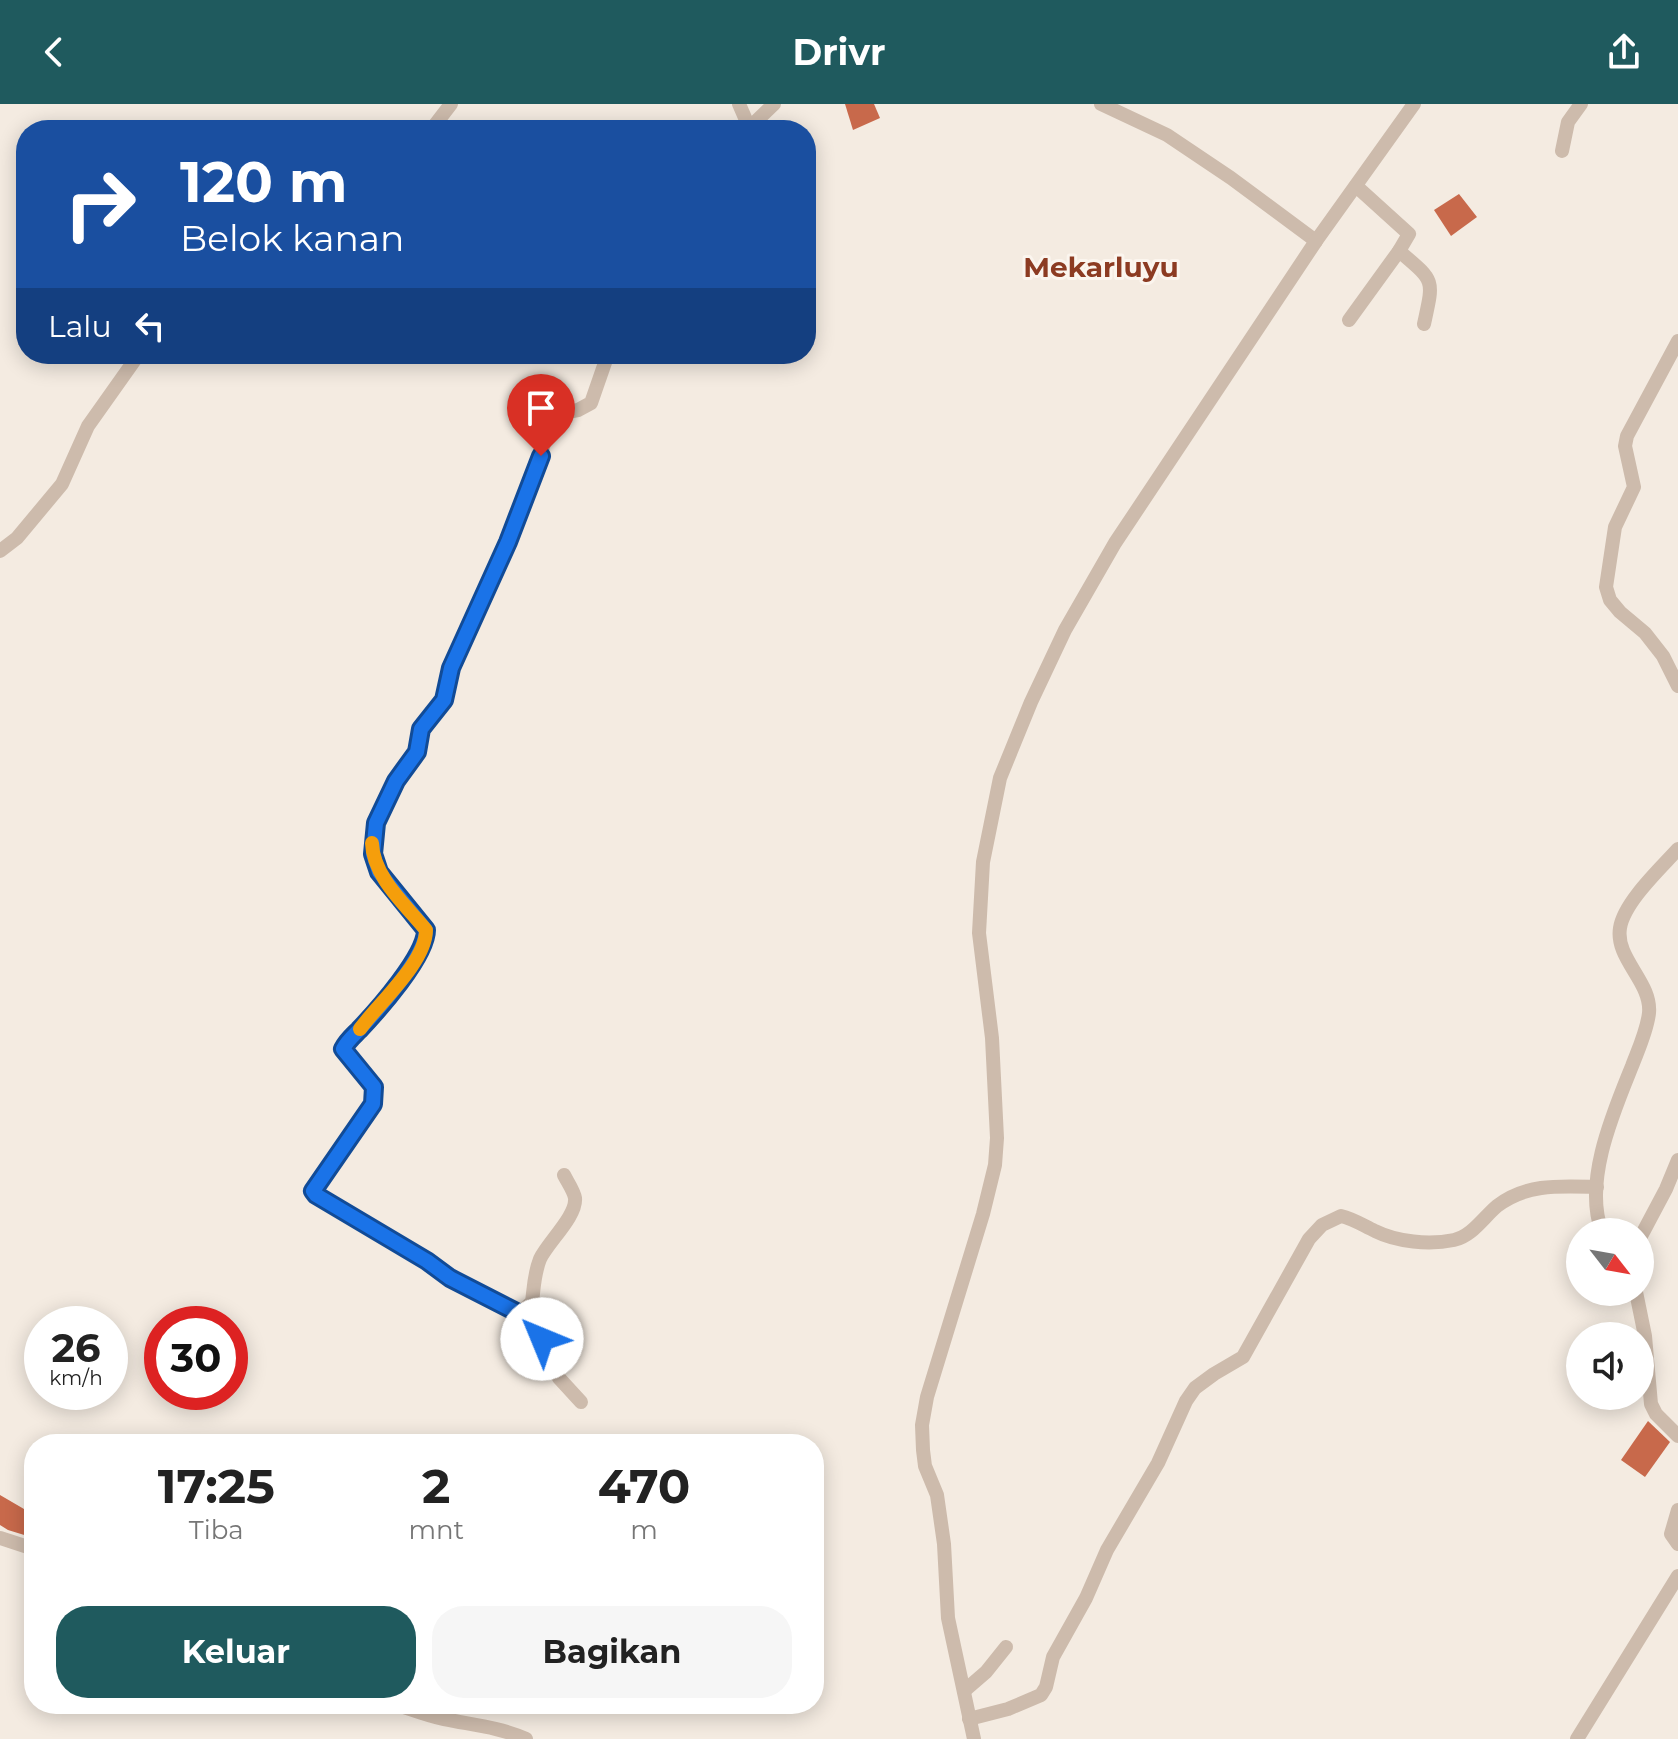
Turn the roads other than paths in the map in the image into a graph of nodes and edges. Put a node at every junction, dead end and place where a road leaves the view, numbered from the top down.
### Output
1 (451, 104) edge
2 (774, 104) edge
3 (1101, 104) edge
4 (1414, 104) edge
5 (1581, 104) edge
6 (439, 120) edge
7 (757, 120) edge
8 (1562, 151) dead end
9 (1356, 186) junction
10 (1316, 241) junction
11 (1399, 251) junction
12 (1349, 320) dead end
13 (1424, 324) dead end
14 (1678, 341) edge
15 (132, 364) edge
16 (605, 364) edge
17 (0, 551) edge
18 (1678, 686) edge
19 (1678, 849) edge
20 (1678, 1160) edge
21 (564, 1175) dead end
22 (1597, 1187) junction
23 (1598, 1218) edge
24 (1651, 1218) edge
25 (1639, 1306) edge
26 (519, 1314) junction
27 (581, 1402) dead end
28 (1678, 1436) edge
29 (1678, 1510) edge
30 (0, 1538) edge
31 (1678, 1544) edge
32 (24, 1546) edge
33 (1678, 1576) edge
34 (1006, 1647) dead end
35 (964, 1691) junction
36 (426, 1714) edge
37 (969, 1719) junction
38 (526, 1739) edge
39 (974, 1739) edge
40 (1577, 1739) edge

1 - 6 street
2 - 7 street
3 - 10 street
4 - 9 street
5 - 8 street
9 - 10 street
9 - 11 street
10 - 35 street
11 - 12 street
11 - 13 street
14 - 18 street
15 - 17 street
16 - 26 street
19 - 22 street
20 - 24 street
21 - 26 street
22 - 23 street
22 - 37 street
25 - 28 street
26 - 27 street
29 - 31 street
30 - 32 street
33 - 40 street
34 - 35 street
35 - 37 street
36 - 38 street
37 - 39 street

